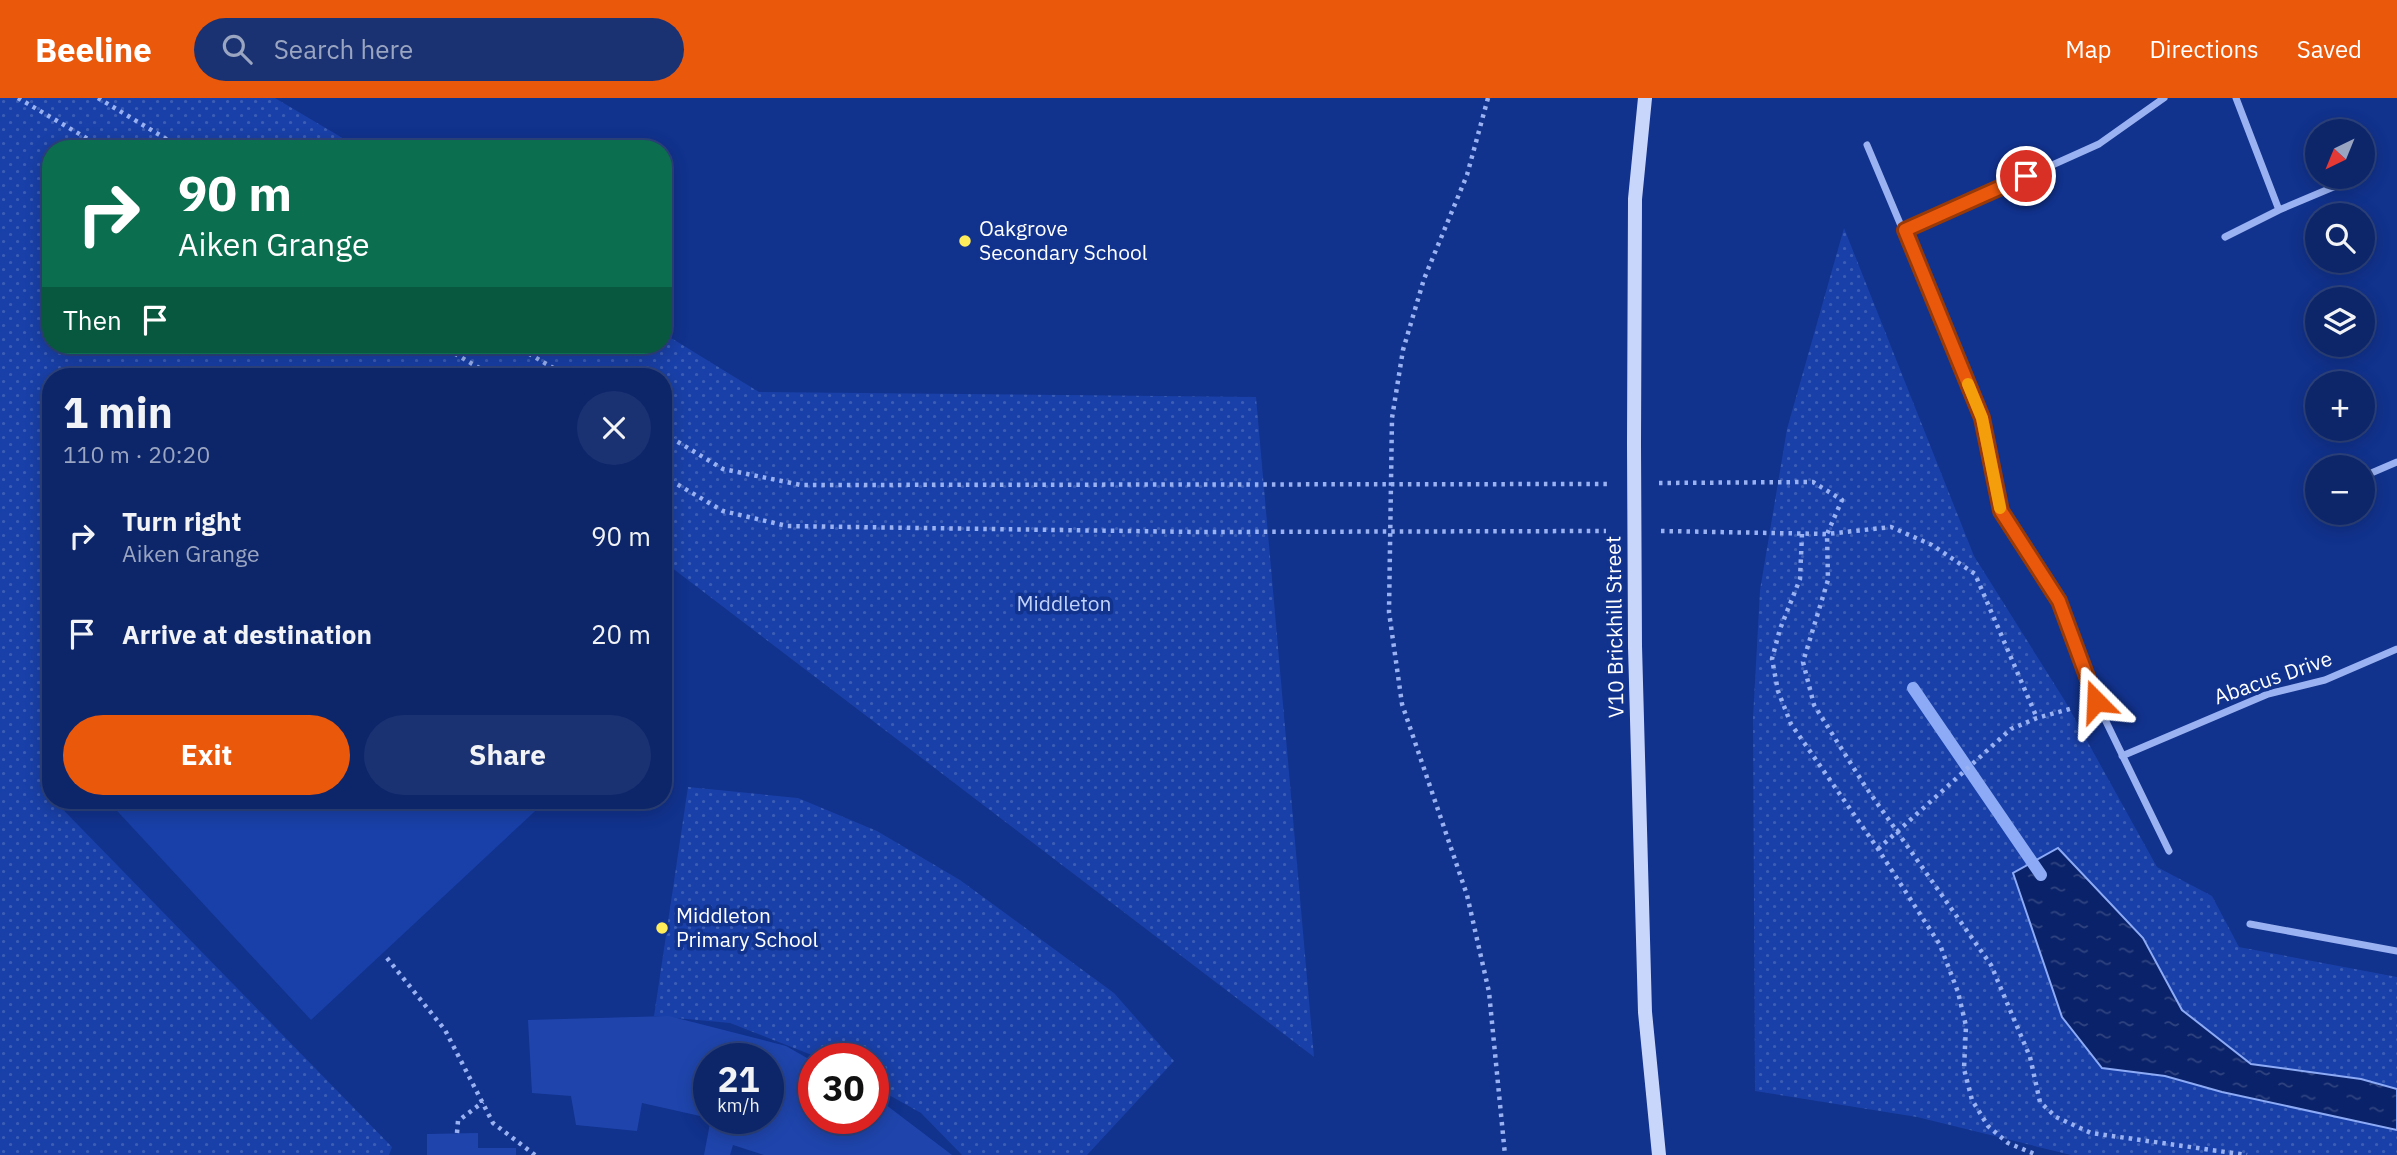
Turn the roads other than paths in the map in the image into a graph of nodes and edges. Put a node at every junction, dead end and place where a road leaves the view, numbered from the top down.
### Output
1 (1645, 98) edge
2 (2164, 98) edge
3 (2236, 98) edge
4 (1867, 145) dead end
5 (2328, 189) edge
6 (2278, 209) junction
7 (1905, 230) junction
8 (2225, 237) dead end
9 (2397, 462) edge
10 (2375, 471) edge
11 (2397, 649) edge
12 (2122, 756) junction
13 (2169, 851) dead end
14 (2250, 924) dead end
15 (2397, 951) edge
16 (1659, 1155) edge

1 - 16 street, V10 Brickhill Street, bridge
2 - 7 street
3 - 6 street
4 - 7 street
5 - 6 street
6 - 8 street
7 - 12 street
9 - 10 street
11 - 12 street, Abacus Drive
12 - 13 street
14 - 15 street

